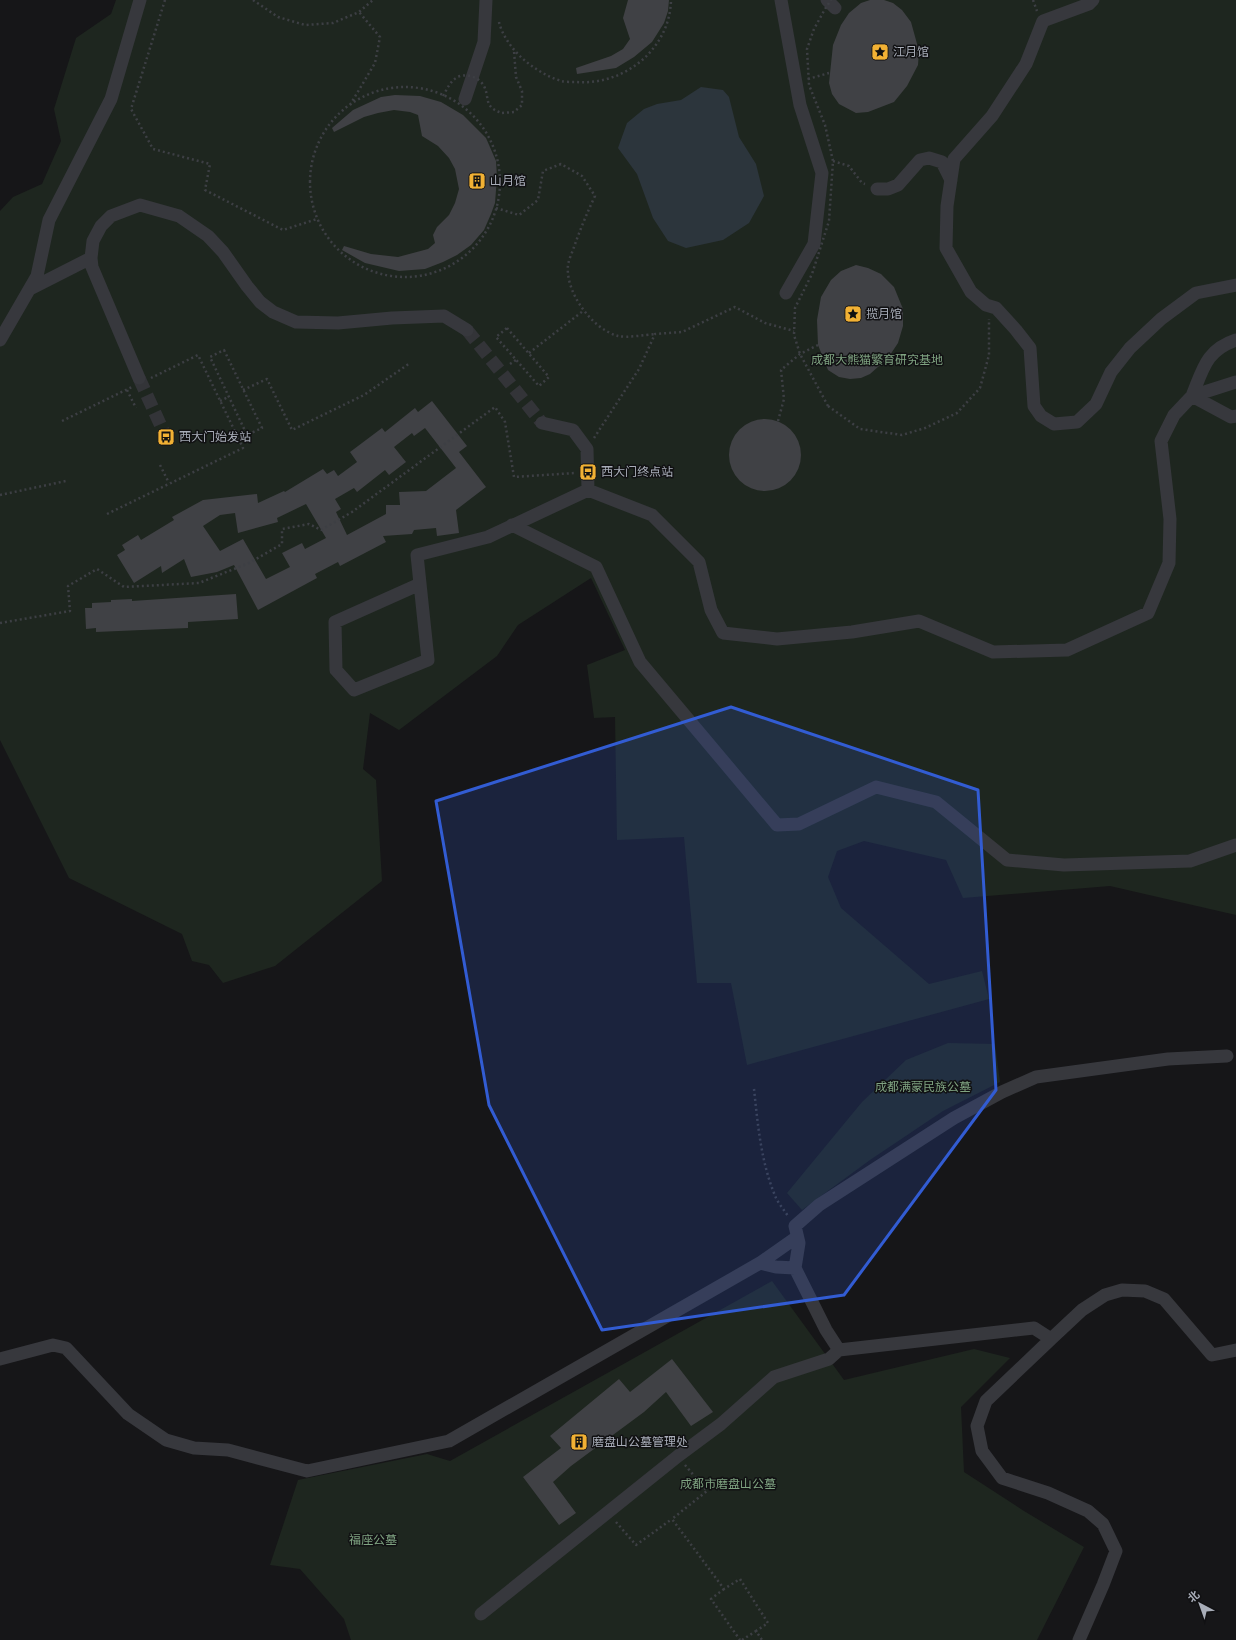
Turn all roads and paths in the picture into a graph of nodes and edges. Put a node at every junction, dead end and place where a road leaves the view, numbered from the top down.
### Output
1 (140, 0) edge
2 (165, 0) edge
3 (253, 0) edge
4 (373, 0) edge
5 (486, 0) edge
6 (671, 0) edge
7 (781, 0) edge
8 (1093, 0) edge
9 (831, 3) edge
10 (359, 12) junction
11 (499, 19) dead end
12 (514, 51) junction
13 (829, 74) dead end
14 (808, 79) junction
15 (443, 96) junction
16 (465, 99) dead end
17 (350, 105) junction
18 (833, 161) junction
19 (951, 180) junction
20 (877, 190) joint
21 (496, 208) junction
22 (317, 219) junction
23 (91, 258) junction
24 (1236, 285) edge
25 (30, 289) junction
26 (786, 293) dead end
27 (986, 304) junction
28 (583, 310) junction
29 (467, 330) tunnel mouth
30 (794, 331) junction
31 (655, 334) junction
32 (0, 340) edge
33 (1236, 340) edge
34 (818, 346) dead end
35 (529, 353) junction
36 (800, 354) junction
37 (516, 360) junction
38 (410, 363) dead end
39 (510, 364) dead end
40 (140, 382) junction
41 (1236, 382) edge
42 (127, 390) junction
43 (243, 390) junction
44 (228, 396) junction
45 (1192, 396) junction
46 (220, 401) junction
47 (136, 408) dead end
48 (1236, 416) edge
49 (778, 420) dead end
50 (62, 421) dead end
51 (542, 423) tunnel mouth
52 (587, 449) junction
53 (160, 465) dead end
54 (588, 472) junction
55 (66, 481) dead end
56 (169, 483) junction
57 (588, 490) junction
58 (0, 495) edge
59 (107, 514) dead end
60 (512, 525) junction
61 (420, 584) junction
62 (0, 623) edge
63 (1236, 845) edge
64 (1227, 1056) dead end
65 (754, 1089) dead end
66 (796, 1232) junction
67 (760, 1263) junction
68 (795, 1268) junction
69 (1051, 1339) junction
70 (839, 1350) junction
71 (1236, 1350) edge
72 (0, 1359) edge
73 (678, 1456) junction
74 (608, 1512) junction
75 (672, 1519) junction
76 (724, 1589) junction
77 (481, 1614) dead end
78 (756, 1631) junction
79 (741, 1640) edge
80 (762, 1640) edge
81 (1079, 1640) edge

1 - 25 street
2 - 22 path
3 - 10 path
4 - 10 path
5 - 16 street
6 - 12 path
7 - 26 street
8 - 19 street
9 - 14 path, bridge
10 - 17 path
11 - 12 path
12 - 15 path, bridge
13 - 14 path
14 - 18 path, bridge
15 - 17 path
15 - 21 path
17 - 22 path
18 - 20 path
18 - 30 path, bridge
19 - 20 street
19 - 27 street
21 - 22 path
21 - 28 path
23 - 25 street
23 - 29 street
23 - 40 street
24 - 27 street
25 - 32 street
27 - 36 path, bridge
28 - 31 path
28 - 35 path
30 - 31 path
30 - 36 path, bridge
31 - 52 path
33 - 45 street
34 - 36 path
35 - 37 path
35 - 37 path
36 - 49 path
37 - 39 path
38 - 43 path
40 - 42 path
40 - 46 path
41 - 45 street
42 - 47 path
42 - 50 path
43 - 44 path
43 - 44 path
44 - 46 path
45 - 48 street
45 - 57 street
46 - 56 path
51 - 52 street
52 - 54 street
53 - 56 path
54 - 57 street
54 - 62 path
55 - 58 path
56 - 59 path
57 - 60 street
60 - 61 street
60 - 63 street
61 - 61 street
64 - 66 street
65 - 66 path
66 - 67 street
66 - 68 street
67 - 68 street
67 - 72 street
68 - 70 street
69 - 70 street
69 - 71 street
69 - 81 street
70 - 73 street
73 - 74 street
73 - 75 path
74 - 75 path
74 - 77 street
75 - 76 path
76 - 78 path
76 - 79 path
78 - 79 path
78 - 80 path

